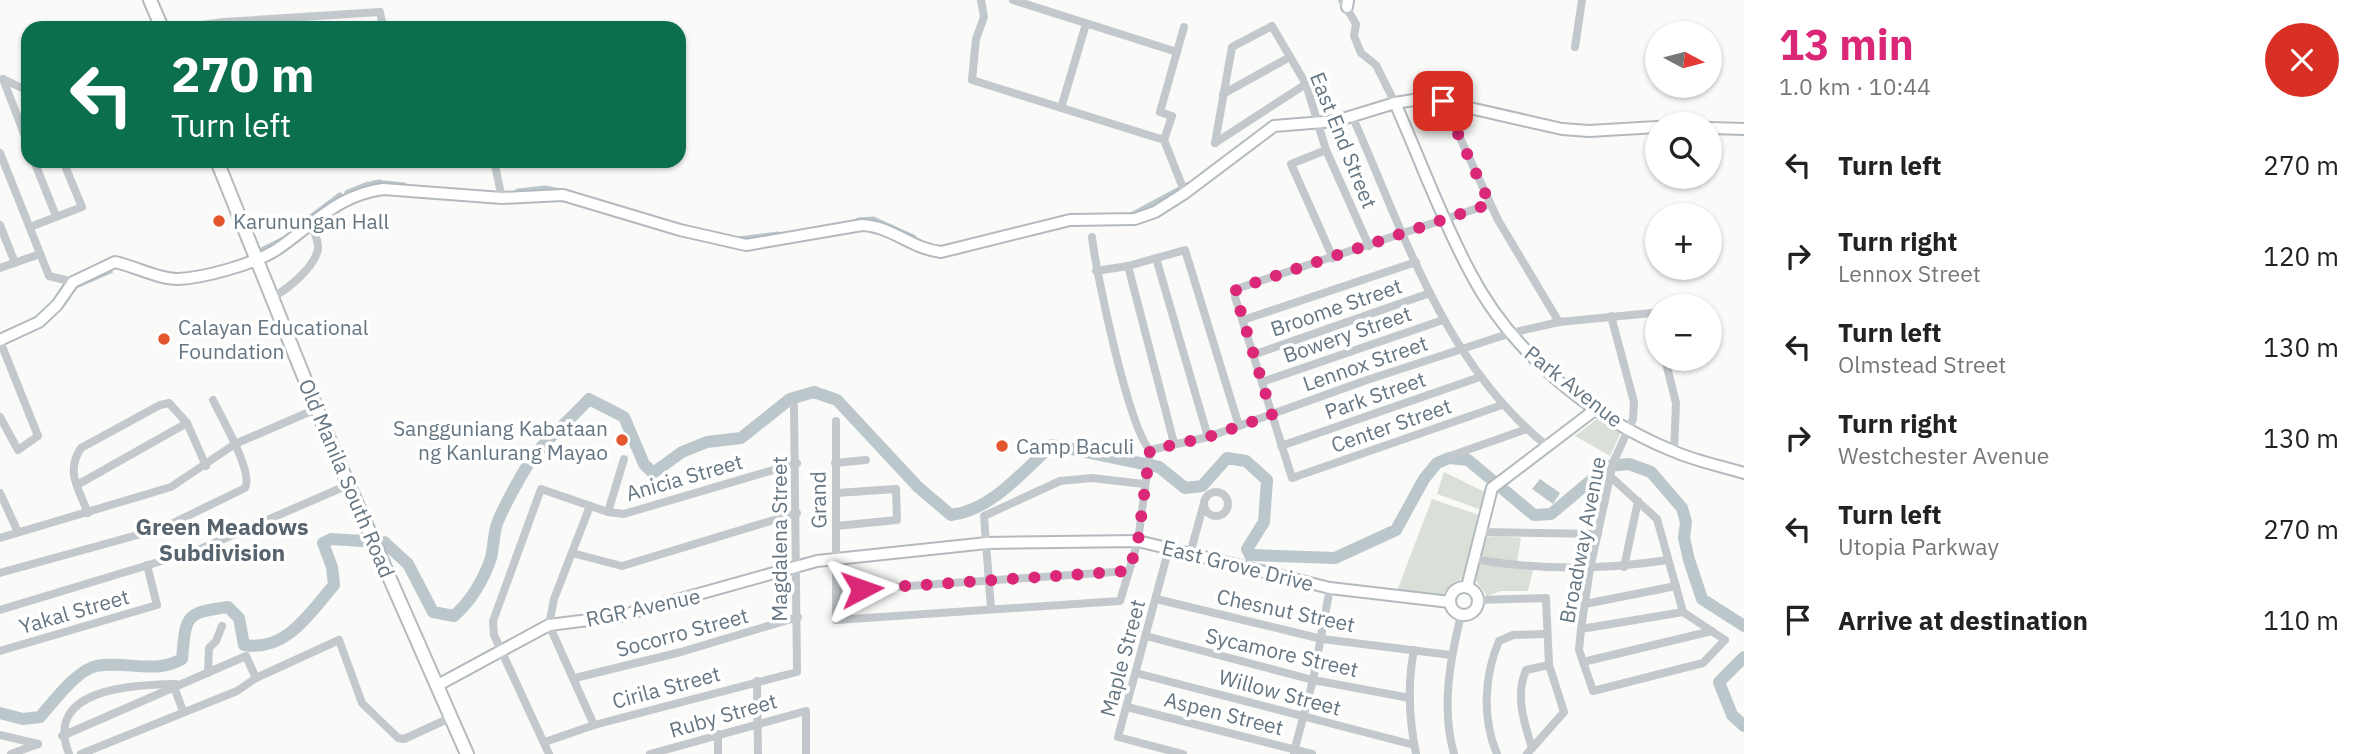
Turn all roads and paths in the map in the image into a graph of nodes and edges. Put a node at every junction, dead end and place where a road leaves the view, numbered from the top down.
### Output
1 (150, 0) edge
2 (981, 0) edge
3 (1013, 0) edge
4 (1582, 0) edge
5 (1346, 2) edge
6 (159, 21) edge
7 (273, 21) edge
8 (382, 21) edge
9 (1086, 24) junction
10 (1184, 27) dead end
11 (1575, 47) dead end
12 (1177, 52) junction
13 (1290, 57) junction
14 (2, 78) edge
15 (1306, 83) junction
16 (21, 88) edge
17 (1223, 94) junction
18 (1443, 101) junction
19 (1395, 103) junction
20 (1061, 108) junction
21 (1353, 118) junction
22 (1317, 124) junction
23 (21, 126) edge
24 (1645, 128) edge
25 (1722, 128) edge
26 (1744, 129) edge
27 (1164, 140) junction
28 (1326, 150) junction
29 (0, 153) edge
30 (37, 168) edge
31 (66, 168) edge
32 (220, 168) edge
33 (496, 168) edge
34 (1185, 193) junction
35 (502, 198) junction
36 (1490, 204) junction
37 (56, 216) junction
38 (1447, 220) junction
39 (310, 222) junction
40 (0, 225) edge
41 (30, 227) junction
42 (1404, 234) junction
43 (1092, 237) dead end
44 (1369, 246) junction
45 (40, 254) junction
46 (1156, 258) junction
47 (1333, 258) junction
48 (256, 260) junction
49 (1416, 262) junction
50 (15, 263) junction
51 (1128, 266) junction
52 (0, 268) edge
53 (1096, 271) junction
54 (73, 282) junction
55 (1430, 293) junction
56 (271, 298) junction
57 (1645, 314) edge
58 (1611, 316) junction
59 (1243, 320) junction
60 (1443, 320) junction
61 (1559, 322) junction
62 (1511, 333) junction
63 (0, 340) edge
64 (1461, 349) junction
65 (1253, 355) junction
66 (3, 360) edge
67 (1668, 371) edge
68 (1480, 377) junction
69 (1262, 382) junction
70 (213, 400) dead end
71 (1502, 405) junction
72 (794, 406) dead end
73 (316, 409) junction
74 (1596, 409) junction
75 (1272, 415) junction
76 (0, 417) edge
77 (836, 421) dead end
78 (187, 423) junction
79 (1239, 426) junction
80 (1527, 429) junction
81 (1627, 429) junction
82 (1208, 437) junction
83 (1174, 443) junction
84 (236, 444) junction
85 (1546, 445) junction
86 (1281, 446) junction
87 (1150, 450) junction
88 (1674, 452) junction
89 (1450, 456) dead end
90 (624, 459) dead end
91 (866, 460) dead end
92 (797, 463) junction
93 (835, 463) junction
94 (206, 466) junction
95 (1613, 470) junction
96 (1744, 473) edge
97 (1144, 484) junction
98 (77, 485) junction
99 (348, 485) junction
100 (0, 493) edge
101 (837, 493) junction
102 (1638, 501) junction
103 (1204, 502) dead end
104 (590, 506) junction
105 (608, 512) junction
106 (88, 513) junction
107 (797, 513) junction
108 (836, 526) junction
109 (18, 532) junction
110 (1480, 532) junction
111 (1598, 534) junction
112 (0, 538) edge
113 (1138, 541) junction
114 (986, 543) junction
115 (1169, 548) junction
116 (572, 553) junction
117 (1190, 554) junction
118 (836, 558) junction
119 (1474, 559) junction
120 (1668, 560) junction
121 (817, 561) joint
122 (147, 565) junction
123 (796, 567) junction
124 (1624, 567) junction
125 (1590, 569) junction
126 (1129, 571) junction
127 (0, 573) edge
128 (989, 580) junction
129 (1676, 586) junction
130 (1467, 587) junction
131 (1329, 588) junction
132 (836, 591) junction
133 (1156, 599) junction
134 (1478, 600) junction
135 (1450, 602) junction
136 (1585, 604) junction
137 (991, 609) junction
138 (0, 610) edge
139 (1683, 612) junction
140 (1461, 615) junction
141 (798, 617) junction
142 (549, 625) junction
143 (222, 626) dead end
144 (1581, 629) junction
145 (1712, 631) junction
146 (1545, 634) junction
147 (1146, 636) junction
148 (1322, 639) junction
149 (1414, 650) junction
150 (0, 651) edge
151 (501, 651) junction
152 (1451, 655) junction
153 (1583, 662) junction
154 (1549, 665) junction
155 (797, 672) joint
156 (208, 673) junction
157 (1136, 673) junction
158 (256, 678) junction
159 (575, 678) junction
160 (1313, 680) junction
161 (757, 681) junction
162 (178, 685) junction
163 (438, 685) junction
164 (1410, 698) junction
165 (1127, 706) junction
166 (183, 711) junction
167 (1304, 716) junction
168 (452, 717) junction
169 (758, 723) junction
170 (594, 725) junction
171 (718, 734) junction
172 (0, 735) edge
173 (62, 736) junction
174 (545, 742) junction
175 (38, 744) junction
176 (1415, 750) edge
177 (1529, 751) edge
178 (1294, 752) edge
179 (11, 754) edge
180 (40, 754) edge
181 (69, 754) edge
182 (81, 754) edge
183 (467, 754) edge
184 (550, 754) edge
185 (650, 754) edge
186 (718, 754) edge
187 (758, 754) edge
188 (806, 754) edge
189 (1183, 754) edge
190 (1312, 754) edge
191 (1454, 754) edge
192 (1497, 754) edge

1 - 6 main road
2 - 20 street
3 - 9 street
4 - 11 street
5 - 19 street
7 - 8 street
9 - 12 street
9 - 20 street
10 - 12 street
12 - 27 street
13 - 15 street, East End Street
13 - 17 street
13 - 17 street, East End Street
14 - 16 street
14 - 23 street
15 - 17 street, East End Street
15 - 22 street, East End Street
18 - 19 street
18 - 24 street
18 - 36 street
19 - 21 street
19 - 38 street, Park Avenue
20 - 27 street
21 - 22 street
21 - 42 street
22 - 28 street, East End Street
22 - 34 street
25 - 26 street
27 - 34 street
28 - 44 street, East End Street
28 - 47 street
29 - 41 street
30 - 37 street
31 - 37 street
32 - 48 main road, Old Manila South Road
33 - 35 street
34 - 35 street
35 - 39 street
36 - 38 street
36 - 61 street
37 - 41 street
38 - 42 street
38 - 62 street, Park Avenue
39 - 48 street
39 - 56 street
40 - 50 street
41 - 45 street
42 - 44 street
42 - 49 street
43 - 53 street
44 - 47 street
45 - 50 street
45 - 54 street
46 - 51 street
46 - 79 street
46 - 82 street
47 - 59 street
48 - 54 street
48 - 56 main road, Old Manila South Road
49 - 55 street
49 - 59 street
50 - 52 street
51 - 53 street
51 - 83 street
53 - 87 street
54 - 63 street
55 - 60 street
55 - 65 street, Broome Street
56 - 73 main road, Old Manila South Road
57 - 58 street, Lennox Street
58 - 61 street, Lennox Street
58 - 81 street, Broadway Avenue
59 - 65 street
60 - 64 street
60 - 69 street, Bowery Street
61 - 62 street, Lennox Street
62 - 64 street, Lennox Street
62 - 74 street, Park Avenue
63 - 66 street
64 - 68 street
64 - 75 street, Lennox Street
65 - 69 street
66 - 76 street
67 - 88 street
68 - 71 street
68 - 86 street, Park Street
69 - 75 street
70 - 84 street
71 - 80 street
71 - 86 street, Center Street
72 - 92 street, Magdalena Street
73 - 84 street
73 - 99 main road, Old Manila South Road
74 - 81 street, Park Avenue
74 - 85 street
75 - 79 street, Lennox Street
75 - 86 street
77 - 93 street, Grand
78 - 94 street
78 - 98 street
78 - 98 street
79 - 82 street, Lennox Street
80 - 85 street
80 - 89 street
81 - 88 street, Park Avenue
81 - 95 street, Broadway Avenue
82 - 83 street, Lennox Street
83 - 87 street, Lennox Street
84 - 94 street
84 - 127 street
85 - 110 street
87 - 97 street
88 - 96 street, Park Avenue
90 - 105 street
91 - 93 street
92 - 105 street, Anicia Street
92 - 107 street, Magdalena Street
93 - 101 street, Grand
94 - 106 street
95 - 102 street
95 - 111 street, Broadway Avenue
97 - 113 street
97 - 114 street
98 - 106 street
99 - 122 street
99 - 163 main road, Old Manila South Road
100 - 109 street
101 - 108 street, Grand
101 - 108 street
102 - 120 street
102 - 124 street
103 - 117 street
104 - 105 street, Anicia Street
104 - 116 street
104 - 151 street, Anicia Street
106 - 109 street
107 - 116 street
107 - 123 street, Magdalena Street
108 - 118 street, Grand
109 - 112 street
110 - 111 street
110 - 119 street
111 - 125 street, Broadway Avenue
113 - 114 street, East Grove Drive
113 - 115 street, East Grove Drive
113 - 126 street
114 - 118 street, East Grove Drive
114 - 128 street
115 - 117 street, East Grove Drive
115 - 133 street, Maple Street
116 - 142 street
117 - 131 street, East Grove Drive
118 - 121 street, East Grove Drive
118 - 132 street, Grand
119 - 125 street
119 - 130 street
120 - 124 street
120 - 129 street
121 - 123 street, RGR Avenue
122 - 138 street
122 - 150 street, Yakal Street
123 - 141 street, Magdalena Street
123 - 142 street, RGR Avenue
124 - 125 street
125 - 136 street, Broadway Avenue
126 - 128 street
126 - 137 street
128 - 132 street
128 - 137 street
129 - 136 street
129 - 139 street
130 - 134 street
130 - 135 street
131 - 135 street, East Grove Drive
131 - 148 street
132 - 137 street, Grand
133 - 147 street, Maple Street
133 - 148 street, Chesnut Street
134 - 140 street
134 - 146 street
135 - 140 street
136 - 144 street, Broadway Avenue
139 - 144 street
139 - 145 street
140 - 152 street
141 - 155 street, Magdalena Street
141 - 159 street, Socorro Street
142 - 151 street, RGR Avenue
142 - 159 street
143 - 156 street
144 - 153 street, Broadway Avenue
145 - 153 street
145 - 153 street, Broadway Avenue
146 - 154 street
146 - 192 street
147 - 157 street, Maple Street
147 - 160 street, Sycamore Street
148 - 149 street, Chesnut Street
148 - 160 street
149 - 152 street, Chesnut Street
149 - 164 street
151 - 163 street, RGR Avenue
151 - 174 street
152 - 191 street
154 - 177 street
154 - 177 street
155 - 161 street, Cirila Street
156 - 158 street
156 - 162 street
157 - 165 street, Maple Street
157 - 167 street, Willow Street
158 - 166 street
158 - 168 street
159 - 170 street
160 - 164 street, Sycamore Street
160 - 167 street
161 - 169 street
161 - 170 street, Cirila Street
162 - 166 street
162 - 173 street
162 - 173 street
163 - 168 main road, Old Manila South Road
164 - 176 street
165 - 178 street, Aspen Street
165 - 189 street, Maple Street
166 - 182 street
167 - 176 street, Willow Street
167 - 178 street
168 - 183 main road, Old Manila South Road
169 - 171 street, Ruby Street
169 - 187 street
169 - 188 street, Ruby Street
170 - 174 street, Cirila Street
171 - 185 street, Ruby Street
171 - 186 street
172 - 175 street
173 - 181 street
174 - 184 street
175 - 179 street
175 - 180 street
178 - 190 street, Aspen Street

